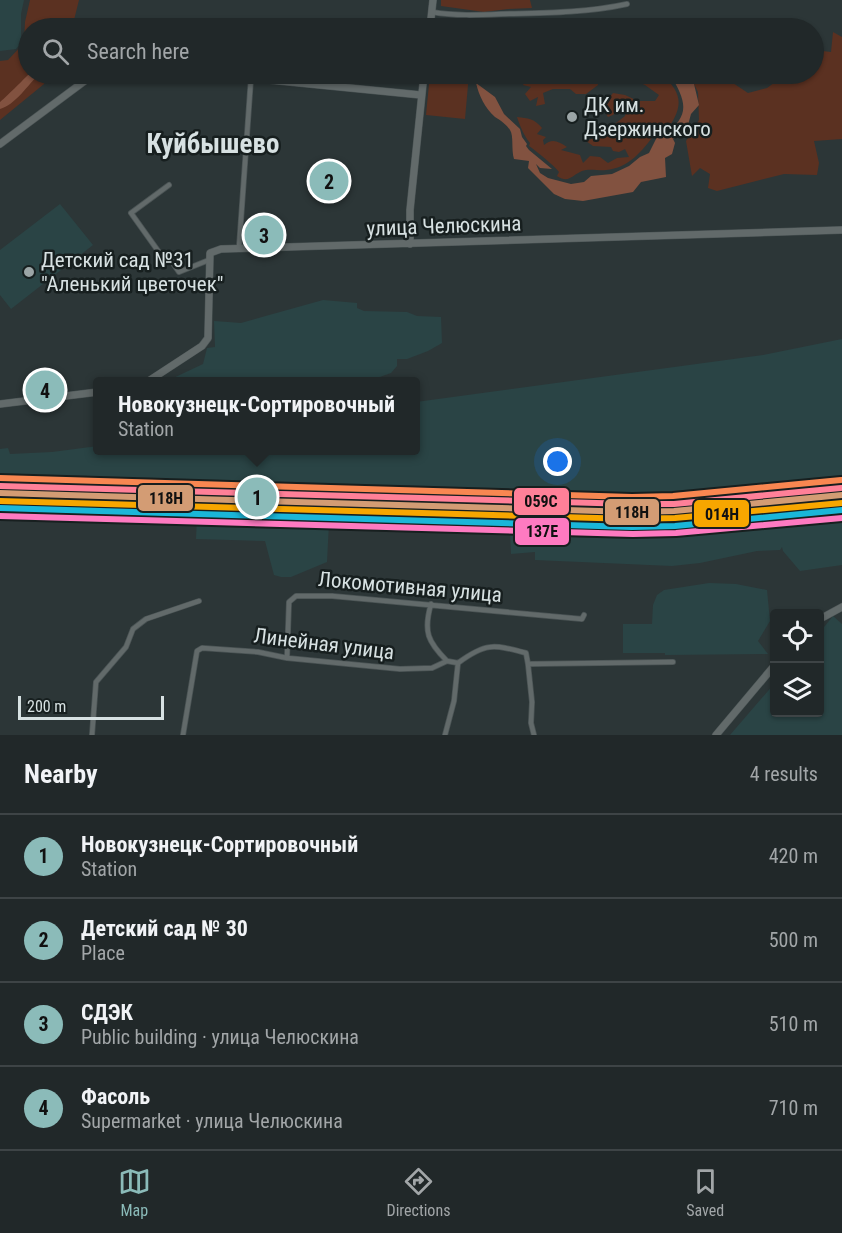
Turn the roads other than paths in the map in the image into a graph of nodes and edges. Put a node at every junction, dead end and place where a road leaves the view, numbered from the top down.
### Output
1 (433, 0) edge
2 (627, 4) dead end
3 (432, 12) junction
4 (431, 18) edge
5 (81, 84) edge
6 (251, 84) edge
7 (311, 84) edge
8 (423, 84) edge
9 (421, 95) junction
10 (0, 144) edge
11 (169, 185) dead end
12 (842, 230) edge
13 (410, 244) junction
14 (239, 248) junction
15 (209, 260) junction
16 (153, 377) edge
17 (93, 393) edge
18 (0, 404) edge
19 (199, 601) dead end
20 (431, 604) junction
21 (842, 607) edge
22 (584, 615) dead end
23 (824, 616) edge
24 (287, 658) junction
25 (447, 661) junction
26 (673, 662) dead end
27 (458, 663) junction
28 (528, 664) junction
29 (770, 671) edge
30 (92, 735) edge
31 (183, 735) edge
32 (445, 735) edge
33 (534, 735) edge
34 (716, 735) edge

1 - 3 street
2 - 3 street
3 - 4 street
5 - 10 street
6 - 14 street
7 - 9 street
8 - 9 street
9 - 13 street
11 - 15 street
12 - 13 street, улица Челюскина
13 - 14 street, улица Челюскина
14 - 15 street, улица Челюскина
15 - 16 street
17 - 18 street
19 - 30 street
20 - 22 street, Локомотивная улица
20 - 24 street, Локомотивная улица
20 - 25 street
21 - 23 street
24 - 25 street, Линейная улица
24 - 31 street, Линейная улица
25 - 27 street, Линейная улица
26 - 28 street
27 - 28 street
27 - 32 street
28 - 33 street
29 - 34 street

